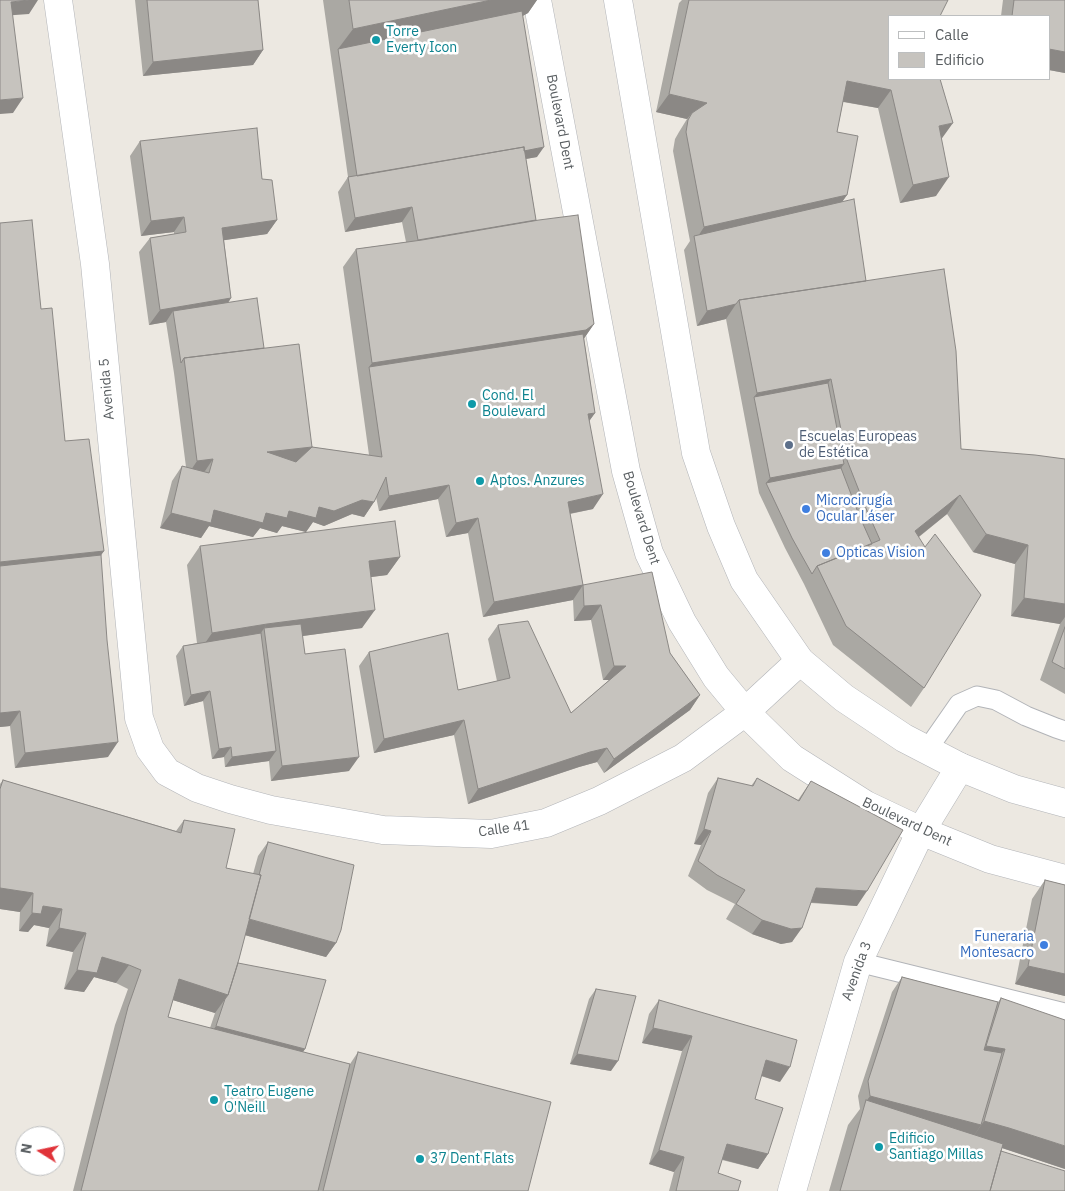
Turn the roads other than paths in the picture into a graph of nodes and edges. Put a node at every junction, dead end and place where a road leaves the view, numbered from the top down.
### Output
1 (58, 0) edge
2 (538, 0) edge
3 (618, 0) edge
4 (800, 661) junction
5 (745, 712) junction
6 (1065, 731) edge
7 (927, 750) junction
8 (960, 767) junction
9 (167, 772) joint
10 (1065, 803) edge
11 (921, 831) junction
12 (1065, 879) edge
13 (858, 962) junction
14 (1065, 1013) edge
15 (792, 1191) edge

1 - 9 street, Avenida 5
2 - 5 street, Boulevard Dent
3 - 4 street
4 - 5 street, Calle 41
4 - 7 street
5 - 9 street, Calle 41
5 - 11 street, Boulevard Dent
6 - 7 lane
7 - 8 street
8 - 10 street
8 - 11 street, Avenida 3
11 - 12 street, Boulevard Dent
11 - 13 street, Avenida 3
13 - 14 lane
13 - 15 street, Avenida 3

